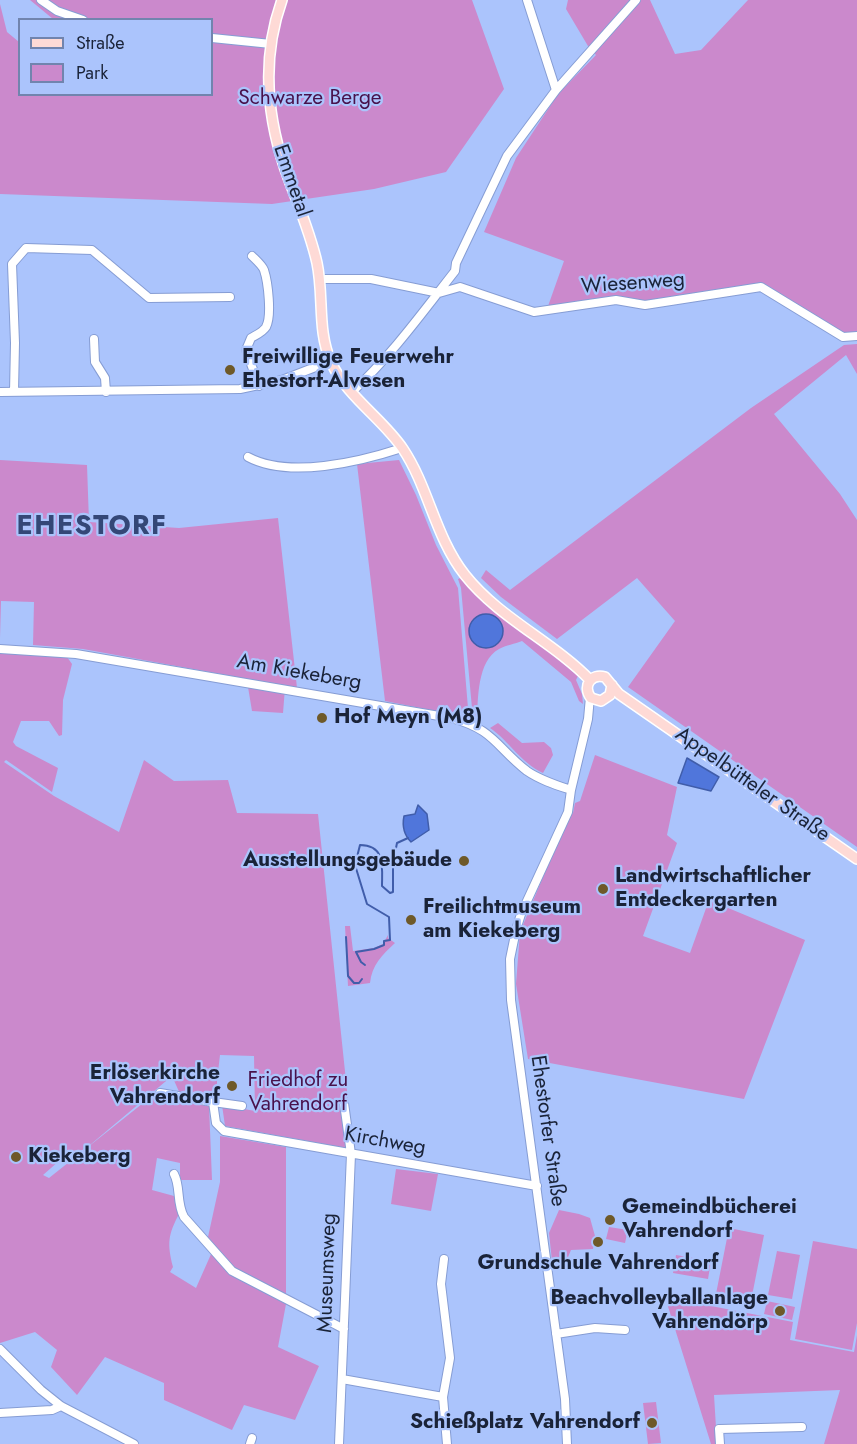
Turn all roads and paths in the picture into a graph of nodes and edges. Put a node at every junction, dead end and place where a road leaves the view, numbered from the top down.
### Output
1 (41, 0) edge
2 (282, 0) edge
3 (527, 0) edge
4 (636, 0) edge
5 (77, 18) edge
6 (213, 38) edge
7 (271, 44) junction
8 (556, 90) junction
9 (252, 256) dead end
10 (320, 279) junction
11 (439, 292) junction
12 (230, 297) dead end
13 (857, 336) edge
14 (94, 339) dead end
15 (331, 361) junction
16 (259, 386) junction
17 (0, 392) edge
18 (14, 392) junction
19 (106, 392) junction
20 (352, 392) junction
21 (402, 448) junction
22 (248, 457) dead end
23 (0, 649) edge
24 (590, 680) junction
25 (612, 686) junction
26 (590, 697) junction
27 (604, 700) junction
28 (646, 711) junction
29 (588, 719) junction
30 (571, 790) junction
31 (857, 859) edge
32 (160, 1093) dead end
33 (213, 1102) junction
34 (344, 1103) dead end
35 (242, 1106) dead end
36 (351, 1154) junction
37 (174, 1174) dead end
38 (537, 1186) junction
39 (444, 1259) dead end
40 (344, 1329) junction
41 (625, 1330) dead end
42 (556, 1334) junction
43 (0, 1349) edge
44 (342, 1379) junction
45 (442, 1397) junction
46 (61, 1406) junction
47 (0, 1413) edge
48 (802, 1427) dead end
49 (134, 1444) edge
50 (339, 1444) edge
51 (447, 1444) edge
52 (567, 1444) edge
53 (720, 1444) edge

1 - 5 street
2 - 7 main road, Emmetal
3 - 8 street
4 - 8 street
6 - 7 street
7 - 10 main road, Emmetal
8 - 11 street
9 - 16 street
10 - 11 street, Wiesenweg
10 - 15 main road, Emmetal
11 - 13 street, Wiesenweg
11 - 20 street
12 - 18 street
14 - 19 street
15 - 16 street
15 - 20 main road
16 - 19 street
17 - 18 street
18 - 19 street
20 - 21 main road
21 - 22 street
21 - 24 main road
23 - 30 street, Am Kiekeberg
24 - 25 main road
24 - 26 main road
25 - 27 main road
25 - 28 main road, Appelbütteler Straße
26 - 27 main road
26 - 29 street, Ehestorfer Straße
27 - 28 main road, Appelbütteler Straße
27 - 29 street, Ehestorfer Straße
28 - 31 main road, Appelbütteler Straße
29 - 30 street, Ehestorfer Straße
30 - 38 street, Ehestorfer Straße
32 - 33 street
33 - 35 street
33 - 36 street, Kirchweg
34 - 36 street, Museumsweg
36 - 38 street, Kirchweg
36 - 40 street, Museumsweg
37 - 40 street
38 - 42 street, Ehestorfer Straße
39 - 45 street
40 - 44 street, Museumsweg
41 - 42 street
42 - 52 street, Ehestorfer Straße
43 - 46 street
44 - 45 street
44 - 50 street, Museumsweg
45 - 51 street
46 - 47 street
46 - 49 street
48 - 53 street

